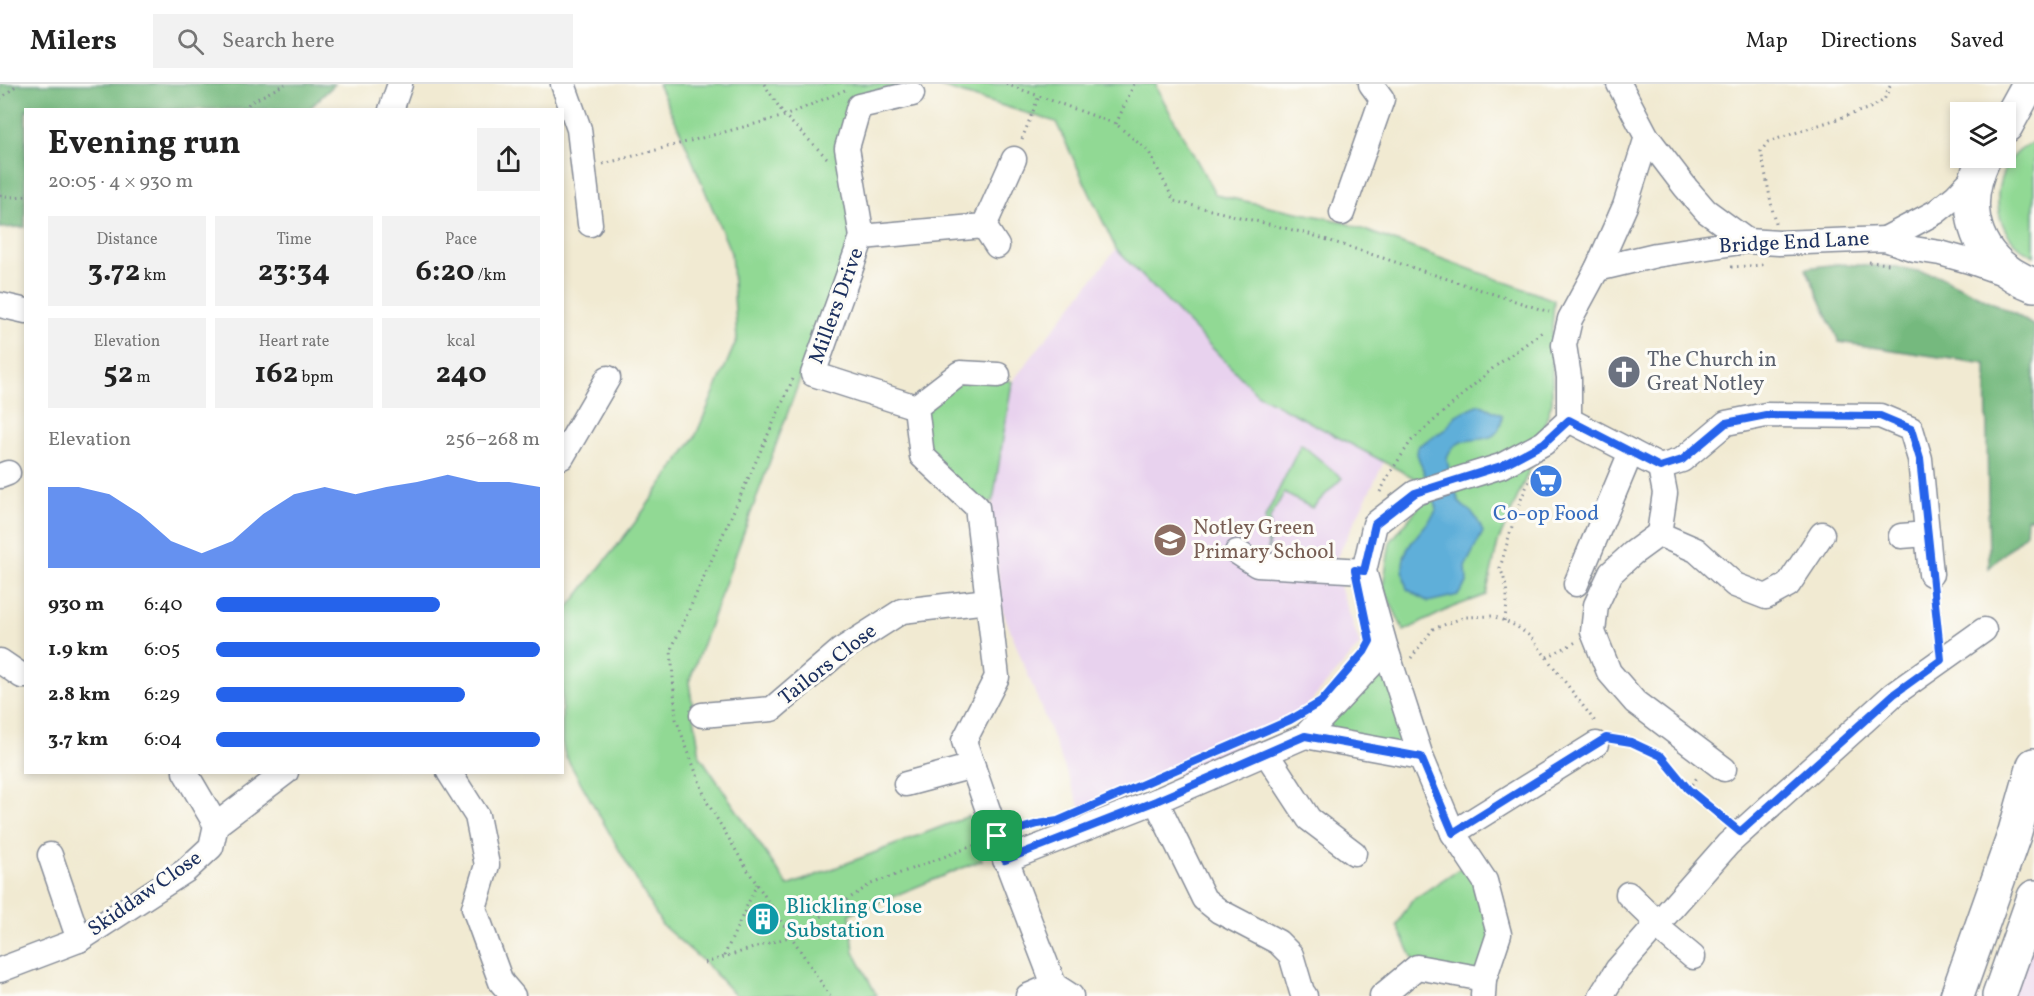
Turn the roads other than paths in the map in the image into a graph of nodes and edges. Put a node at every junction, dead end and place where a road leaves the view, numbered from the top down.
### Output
1 (563, 84) edge
2 (1371, 84) edge
3 (1619, 84) edge
4 (2029, 84) edge
5 (912, 94) dead end
6 (2016, 108) edge
7 (2034, 118) edge
8 (2016, 127) edge
9 (1647, 138) junction
10 (1014, 159) road end
11 (1978, 168) edge
12 (1980, 168) edge
13 (1342, 213) dead end
14 (590, 224) dead end
15 (984, 226) junction
16 (862, 237) junction
17 (1885, 239) junction
18 (1747, 241) junction
19 (997, 246) dead end
20 (1597, 269) junction
21 (2025, 281) edge
22 (0, 305) edge
23 (24, 311) edge
24 (998, 375) dead end
25 (608, 378) dead end
26 (916, 407) junction
27 (1569, 420) junction
28 (1631, 452) junction
29 (564, 454) edge
30 (1660, 467) junction
31 (1659, 534) junction
32 (1822, 534) dead end
33 (1927, 534) junction
34 (1900, 536) dead end
35 (1237, 552) dead end
36 (1364, 571) junction
37 (1931, 574) road end
38 (1576, 584) dead end
39 (988, 601) junction
40 (1984, 630) dead end
41 (1386, 649) junction
42 (0, 661) edge
43 (24, 676) edge
44 (702, 715) dead end
45 (1599, 735) road end
46 (1305, 736) junction
47 (1266, 753) junction
48 (1421, 757) junction
49 (2034, 765) edge
50 (973, 766) junction
51 (1724, 769) dead end
52 (186, 774) edge
53 (283, 774) edge
54 (450, 774) edge
55 (906, 784) dead end
56 (1156, 801) junction
57 (216, 825) junction
58 (1453, 833) junction
59 (1354, 853) dead end
60 (50, 855) dead end
61 (1005, 860) junction
62 (1628, 894) dead end
63 (2034, 897) edge
64 (1657, 924) junction
65 (79, 940) junction
66 (1694, 957) dead end
67 (0, 970) edge
68 (1483, 987) edge
69 (1062, 990) edge
70 (513, 996) edge
71 (1028, 996) edge
72 (1305, 996) edge
73 (1382, 996) edge
74 (1601, 996) edge
75 (1957, 996) edge
76 (1999, 996) edge

1 - 14 street
2 - 13 street
3 - 9 street
4 - 6 highway
5 - 16 street, Millers Drive
7 - 8 highway
9 - 18 street
9 - 20 street
10 - 15 street
11 - 17 street, Bridge End Lane
12 - 21 highway
15 - 16 street, Millers Drive
15 - 19 street
16 - 26 street, Millers Drive
17 - 18 street, Bridge End Lane
17 - 21 street, Bridge End Lane
18 - 20 street, Bridge End Lane
20 - 27 street
22 - 23 street
24 - 26 street
25 - 29 street
26 - 39 street
27 - 28 street
27 - 36 street
28 - 30 street
28 - 38 street
30 - 31 street
30 - 33 street
31 - 32 street
31 - 51 street
33 - 34 street
33 - 37 street
35 - 36 street
36 - 41 street
39 - 44 street, Tailors Close
39 - 50 street
40 - 64 street
41 - 46 street
41 - 48 street
42 - 43 street
45 - 58 street
46 - 47 street
46 - 48 street
47 - 56 street
47 - 59 street
48 - 58 street
49 - 75 highway
50 - 55 street
50 - 61 street
52 - 57 street, Skiddaw Close
53 - 57 street
54 - 70 street
56 - 61 street
56 - 72 street
57 - 65 street, Skiddaw Close
58 - 68 street
60 - 65 street
61 - 69 street
62 - 64 street
63 - 76 highway
64 - 66 street
64 - 74 street
65 - 67 street, Skiddaw Close
68 - 73 street
69 - 71 street

